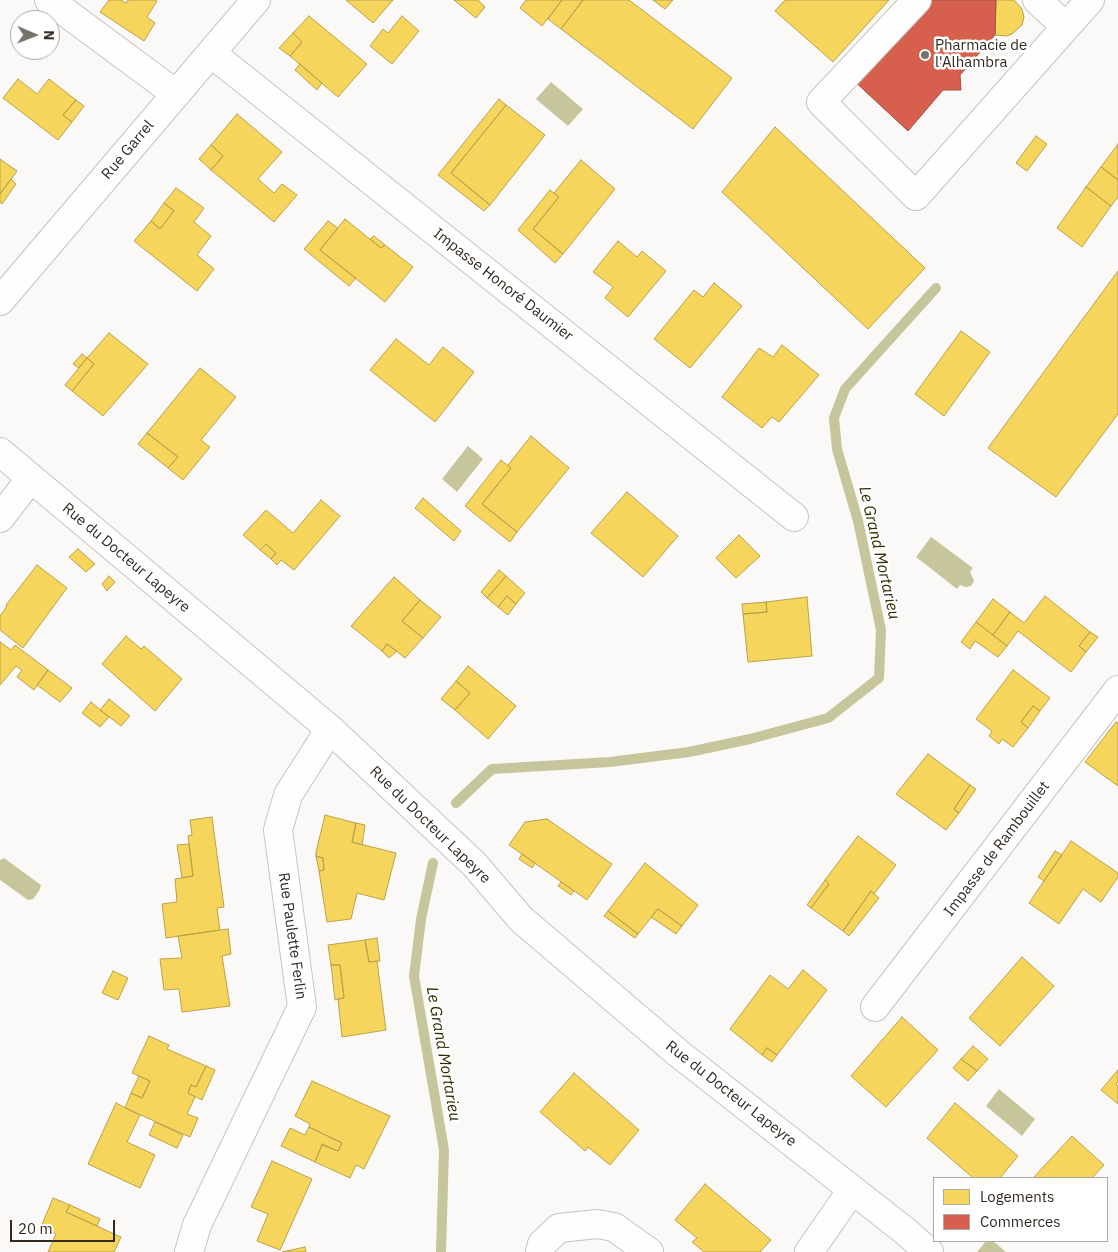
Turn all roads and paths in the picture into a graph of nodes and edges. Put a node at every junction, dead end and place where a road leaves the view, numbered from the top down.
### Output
1 (50, 0) edge
2 (256, 0) edge
3 (917, 0) edge
4 (1037, 0) edge
5 (1090, 0) edge
6 (1066, 27) junction
7 (212, 53) junction
8 (176, 94) junction
9 (0, 301) edge
10 (0, 452) edge
11 (31, 478) junction
12 (794, 516) dead end
13 (0, 518) edge
14 (1118, 690) edge
15 (330, 729) junction
16 (875, 1008) dead end
17 (852, 1190) junction
18 (190, 1252) edge
19 (540, 1252) edge
20 (649, 1252) edge
21 (809, 1252) edge
22 (929, 1252) edge

1 - 8 street
2 - 7 street, Rue Garrel
3 - 6 street
4 - 6 street
5 - 6 street
7 - 8 street, Rue Garrel
7 - 12 street, Impasse Honoré Daumier
8 - 9 street, Rue Garrel
10 - 11 street
11 - 13 street
11 - 15 street, Rue du Docteur Lapeyre
14 - 16 street, Impasse de Rambouillet
15 - 17 street, Rue du Docteur Lapeyre
15 - 18 street, Rue Paulette Ferlin
17 - 21 street
17 - 22 street, Rue du Docteur Lapeyre
19 - 20 street

